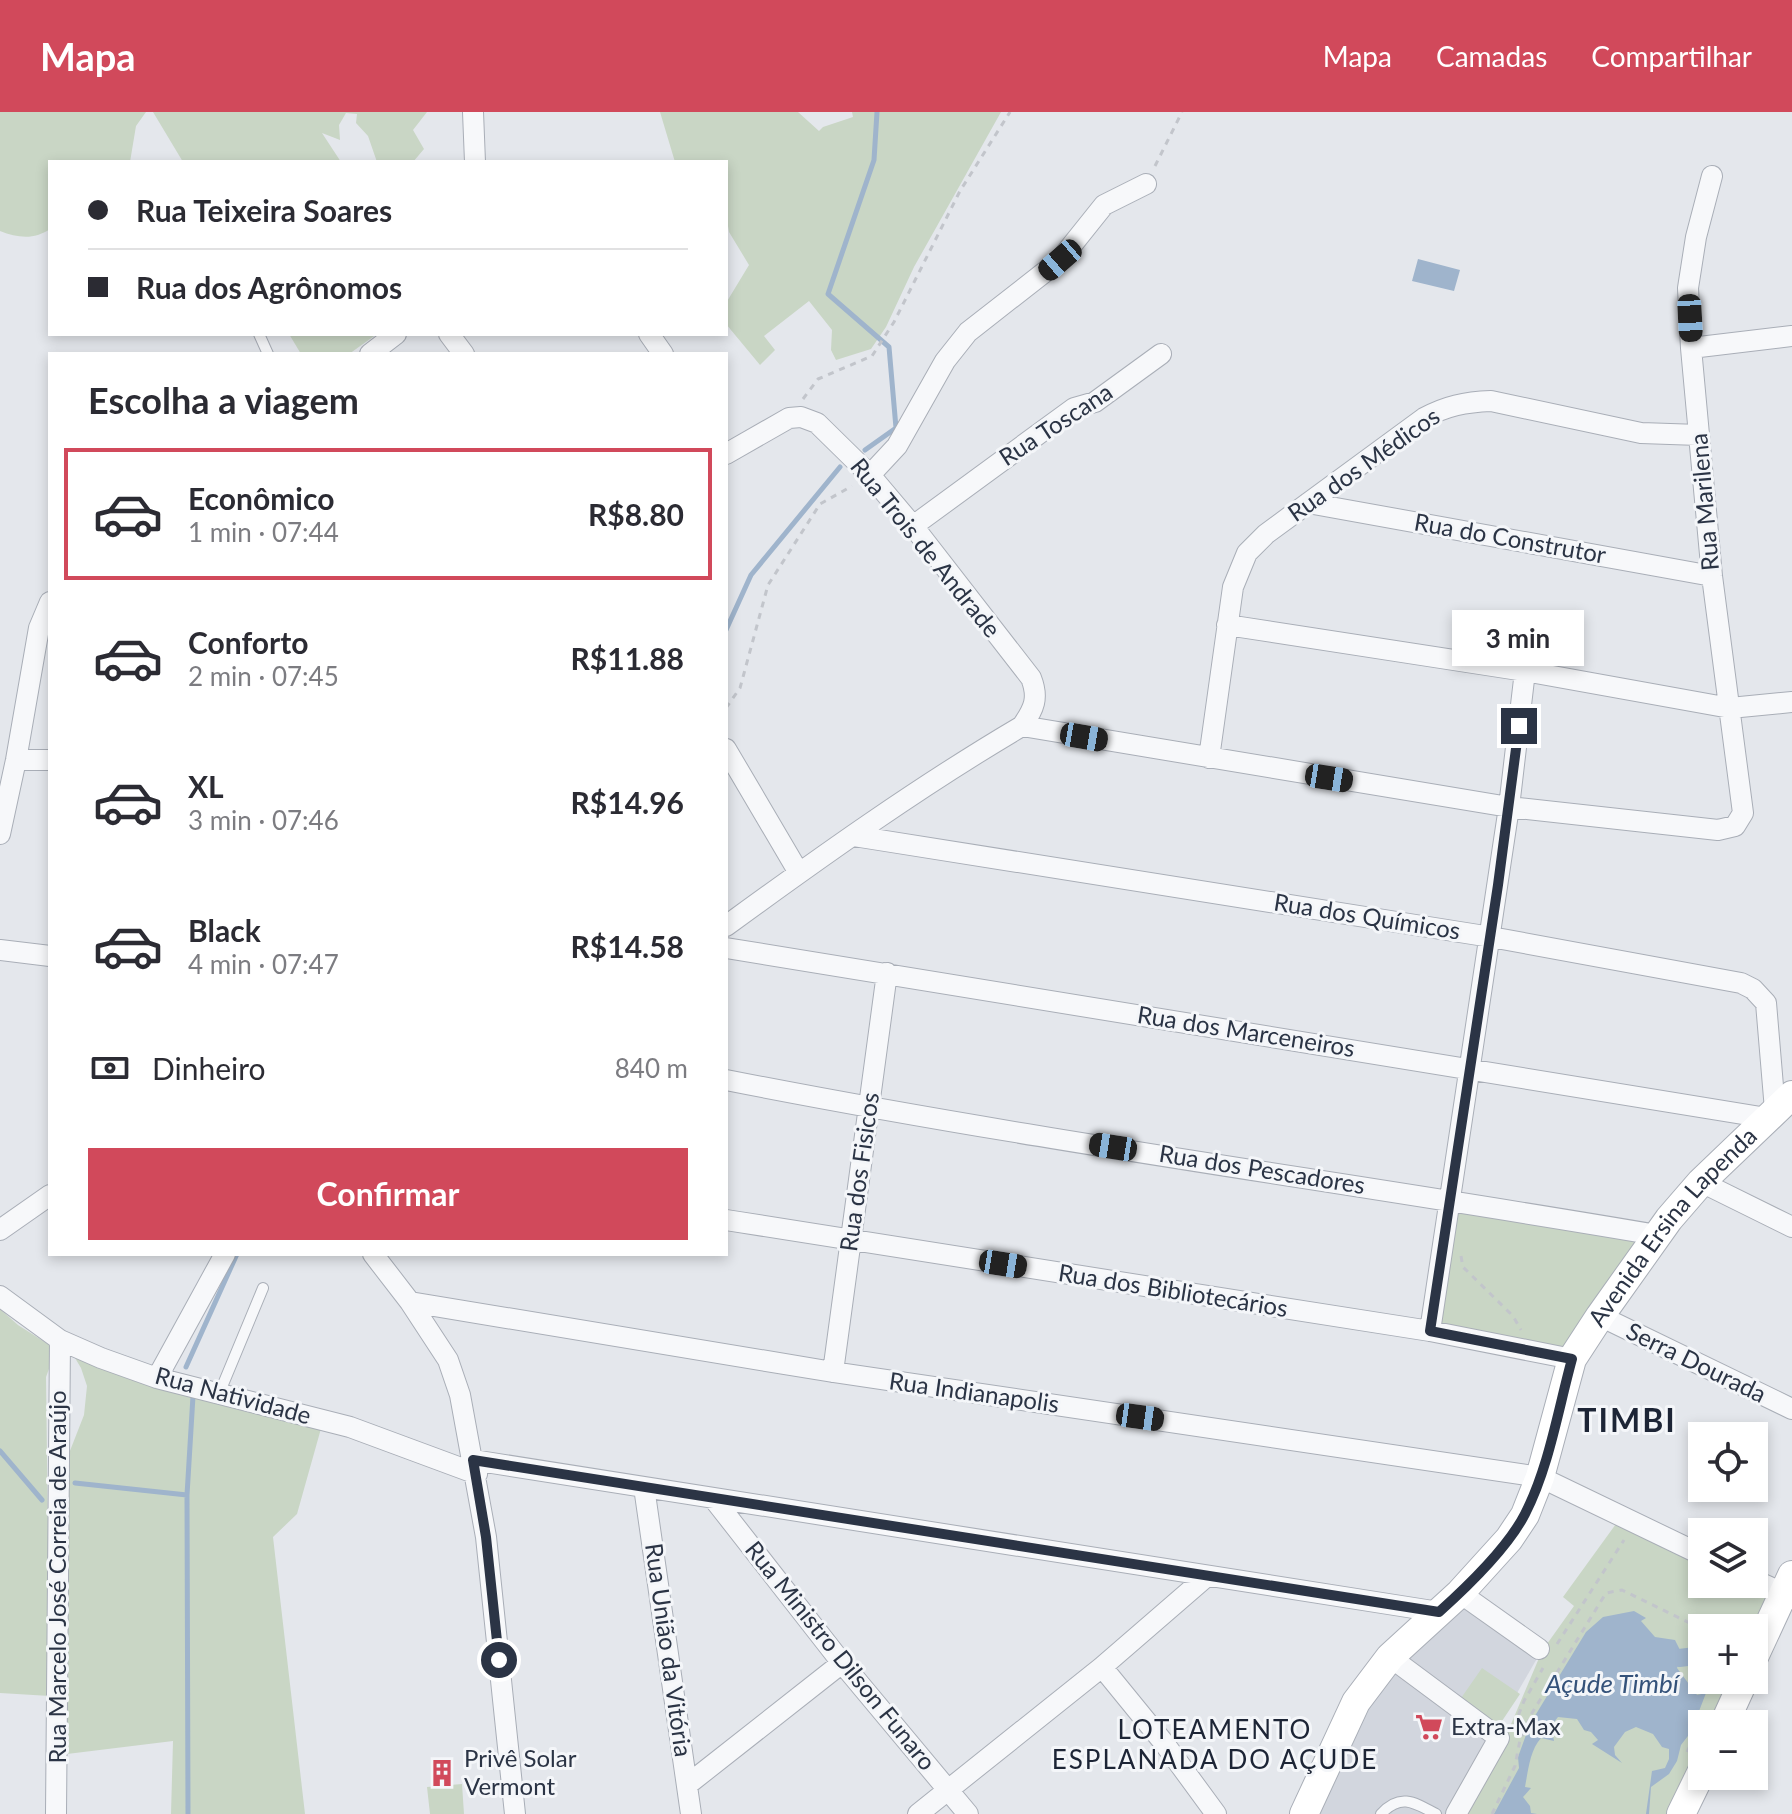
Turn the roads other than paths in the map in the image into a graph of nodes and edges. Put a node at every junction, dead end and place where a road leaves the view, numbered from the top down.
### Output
1 (473, 112) edge
2 (475, 160) edge
3 (1712, 176) dead end
4 (1146, 184) road end
5 (393, 336) edge
6 (1792, 336) edge
7 (1691, 348) junction
8 (373, 352) edge
9 (1161, 354) dead end
10 (1699, 435) junction
11 (729, 447) edge
12 (870, 475) junction
13 (1308, 503) junction
14 (913, 526) junction
15 (1712, 576) junction
16 (48, 607) edge
17 (1227, 625) junction
18 (1525, 671) junction
19 (1792, 702) edge
20 (1730, 708) junction
21 (1022, 726) junction
22 (728, 752) edge
23 (1209, 758) junction
24 (16, 760) junction
25 (48, 760) edge
26 (1509, 807) junction
27 (0, 834) edge
28 (854, 836) junction
29 (799, 873) junction
30 (728, 925) edge
31 (1491, 937) junction
32 (728, 948) edge
33 (0, 950) edge
34 (48, 956) edge
35 (887, 973) junction
36 (1468, 1069) junction
37 (728, 1080) edge
38 (1778, 1108) edge
39 (868, 1109) junction
40 (1701, 1182) junction
41 (48, 1196) edge
42 (1450, 1200) junction
43 (728, 1220) edge
44 (1792, 1227) edge
45 (0, 1230) edge
46 (1657, 1235) junction
47 (851, 1240) junction
48 (224, 1256) edge
49 (375, 1256) edge
50 (263, 1288) dead end
51 (0, 1296) edge
52 (410, 1302) junction
53 (1600, 1316) junction
54 (1430, 1331) junction
55 (60, 1340) junction
56 (1572, 1359) junction
57 (833, 1372) junction
58 (157, 1378) junction
59 (219, 1394) junction
60 (1792, 1409) edge
61 (475, 1467) junction
62 (1540, 1477) junction
63 (644, 1487) junction
64 (713, 1498) junction
65 (1688, 1548) edge
66 (1206, 1577) junction
67 (1768, 1583) edge
68 (1789, 1588) edge
69 (1460, 1593) junction
70 (1439, 1612) junction
71 (1768, 1629) edge
72 (1546, 1655) road end
73 (1390, 1657) junction
74 (842, 1663) junction
75 (1102, 1667) junction
76 (1733, 1694) edge
77 (1721, 1710) edge
78 (687, 1785) junction
79 (1688, 1785) edge
80 (949, 1790) junction
81 (56, 1814) edge
82 (515, 1814) edge
83 (691, 1814) edge
84 (918, 1814) edge
85 (968, 1814) edge
86 (1216, 1814) edge
87 (1304, 1814) edge
88 (1381, 1814) edge
89 (1436, 1814) edge
90 (1456, 1814) edge
91 (1681, 1814) edge

1 - 2 street
3 - 7 street, Rua Marilena
4 - 12 street
5 - 8 street
6 - 7 street
7 - 10 street, Rua Marilena
9 - 14 street, Rua Toscana
10 - 13 street, Rua dos Médicos
10 - 15 street, Rua Marilena
11 - 12 street, Rua Trois de Andrade
12 - 14 street, Rua Trois de Andrade
13 - 15 street, Rua do Construtor
13 - 17 street, Rua dos Médicos
14 - 21 street, Rua Trois de Andrade
15 - 20 street, Rua Marilena
16 - 24 street
17 - 18 street
17 - 23 street, Rua dos Médicos
18 - 20 street
18 - 26 street
19 - 20 street
20 - 26 street, Rua Marilena
21 - 23 street
21 - 28 street
22 - 29 street
23 - 26 street
24 - 25 street
24 - 27 street
26 - 31 street
28 - 29 street
28 - 31 street, Rua dos Químicos
29 - 30 street
31 - 36 street
31 - 38 street, Rua dos Químicos
32 - 35 street, Rua dos Marceneiros
33 - 34 street
35 - 36 street, Rua dos Marceneiros
35 - 39 street, Rua dos Fisicos
36 - 38 street, Rua dos Marceneiros
36 - 42 street
37 - 39 street, Rua dos Pescadores
38 - 40 street, Avenida Ersina Lapenda
39 - 42 street, Rua dos Pescadores
39 - 47 street, Rua dos Fisicos
40 - 44 street
40 - 46 street, Avenida Ersina Lapenda
41 - 45 street
42 - 46 street, Rua dos Pescadores
42 - 54 street
43 - 47 street, Rua dos Bibliotecários
46 - 53 street, Avenida Ersina Lapenda
47 - 54 street, Rua dos Bibliotecários
47 - 57 street, Rua dos Fisicos
48 - 58 street
49 - 52 street
50 - 59 lane
51 - 55 street, Rua Natividade
52 - 57 street, Rua Indianapolis
52 - 61 street
53 - 56 street, Avenida Ersina Lapenda
53 - 60 street, Serra Dourada
54 - 56 street, Rua dos Bibliotecários
55 - 58 street, Rua Natividade
55 - 81 street, Rua Marcelo José Correia de Araújo
56 - 62 street, Avenida Ersina Lapenda
57 - 62 street, Rua Indianapolis
58 - 59 street, Rua Natividade
59 - 61 street, Rua Natividade
61 - 63 street, Rua Natividade
61 - 82 street
62 - 65 street, Rua Indianapolis
62 - 69 street, Avenida Ersina Lapenda
63 - 64 street, Rua Natividade
63 - 78 street, Rua União da Vitória
64 - 66 street, Rua Natividade
64 - 74 street, Rua Ministro Dilson Funaro
66 - 70 street, Rua Natividade
66 - 75 street
67 - 68 street
68 - 71 street
69 - 70 street, Avenida Ersina Lapenda
69 - 72 street
70 - 73 street, Avenida Ersina Lapenda
73 - 87 street, Avenida Ersina Lapenda
73 - 90 street
74 - 78 street
74 - 80 street, Rua Ministro Dilson Funaro
75 - 80 street
75 - 86 street
76 - 77 street
78 - 83 street, Rua União da Vitória
79 - 91 street
80 - 84 street
80 - 85 street, Rua Ministro Dilson Funaro
88 - 89 lane

